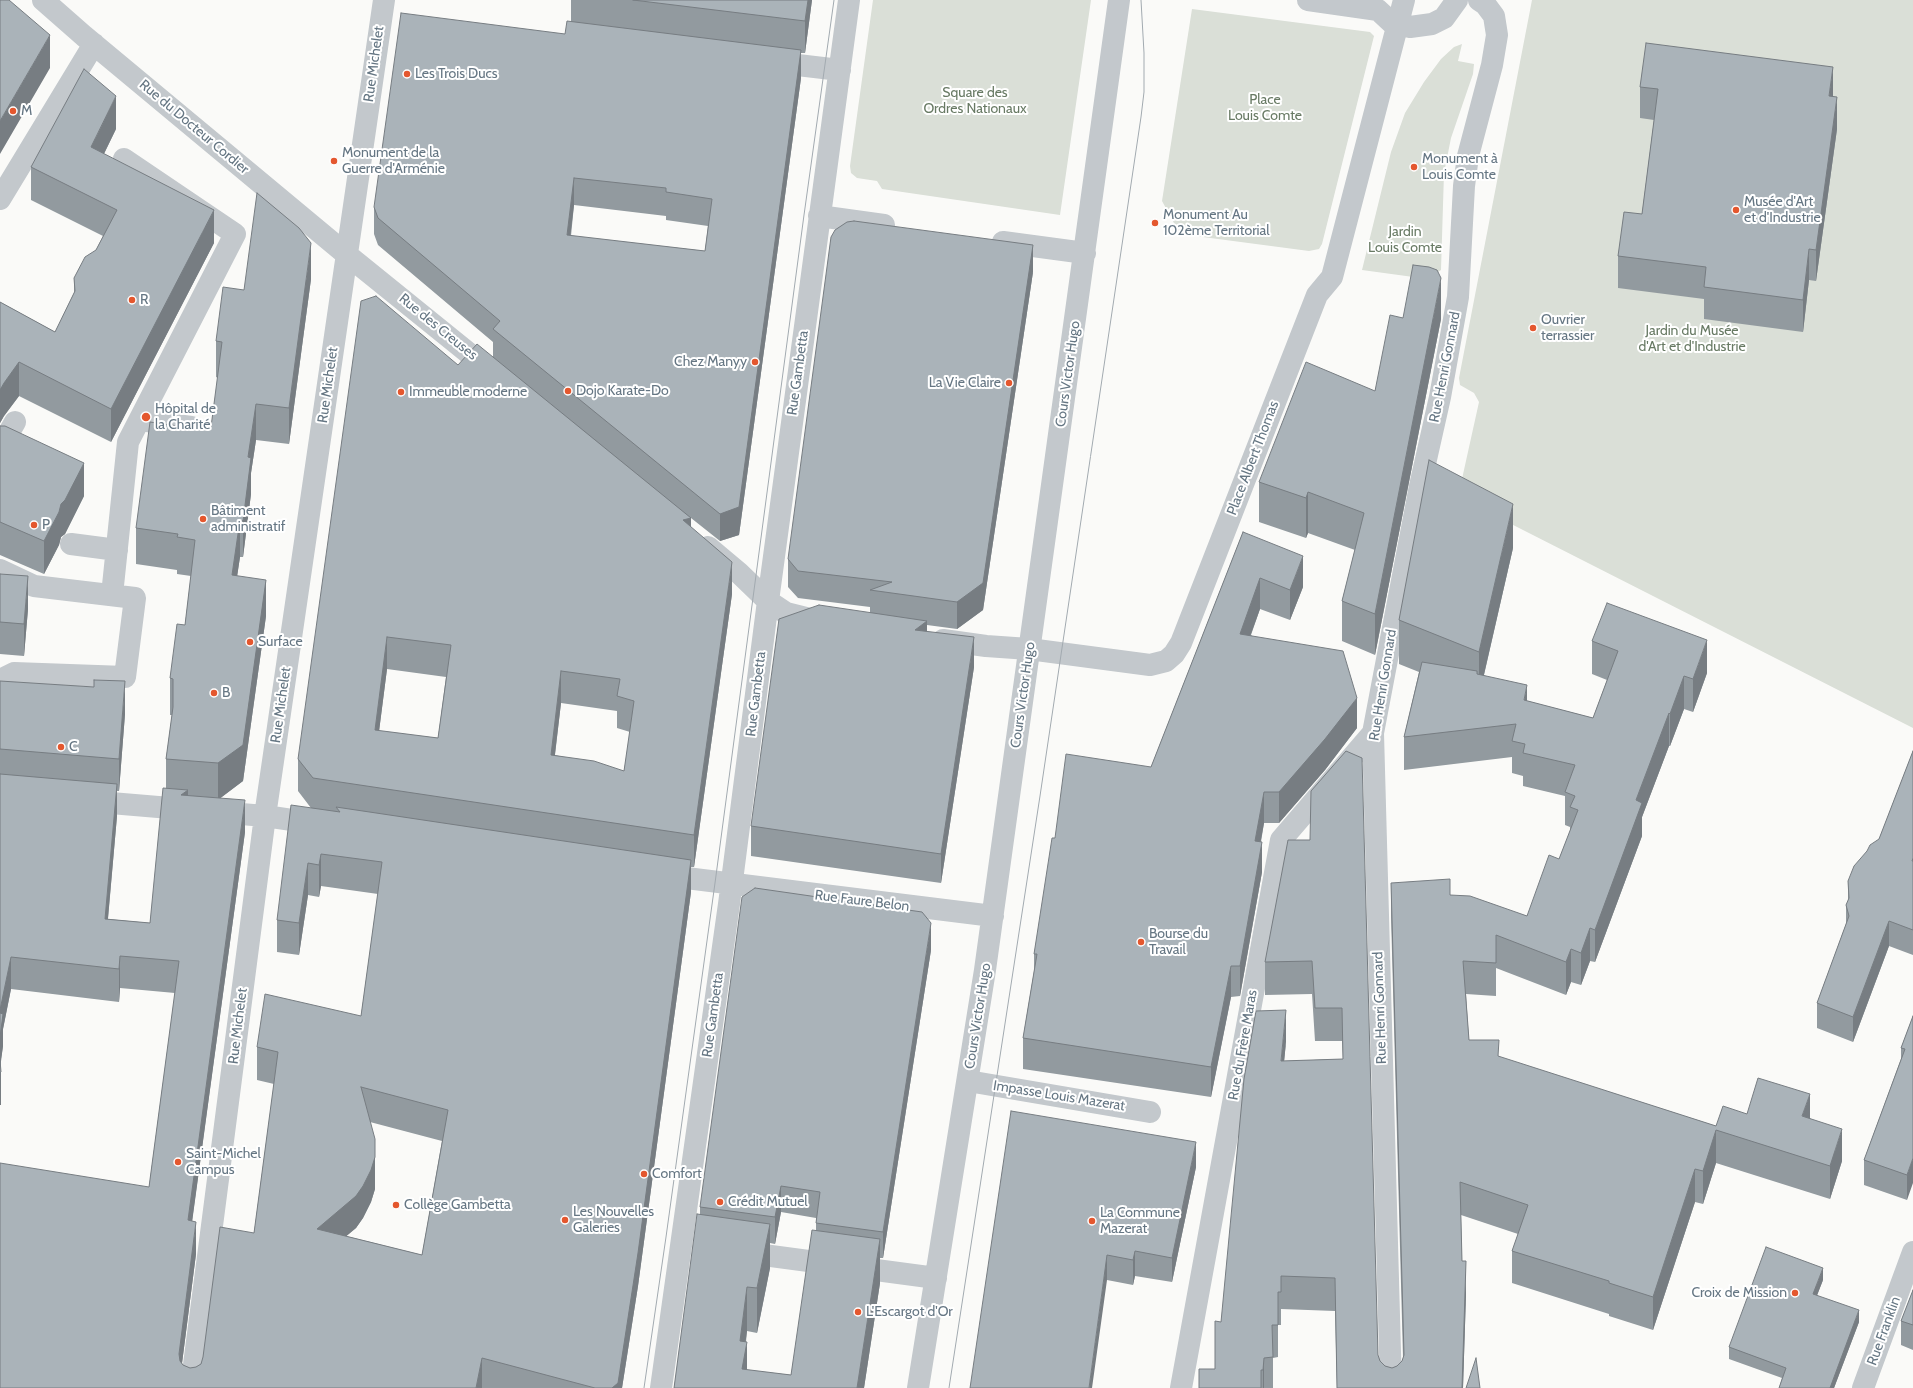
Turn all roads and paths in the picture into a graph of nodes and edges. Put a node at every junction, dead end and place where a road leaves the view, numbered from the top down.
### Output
1 (43, 0) edge
2 (849, 0) edge
3 (1119, 0) edge
4 (1308, 0) edge
5 (1404, 0) edge
6 (1457, 0) edge
7 (1479, 0) edge
8 (389, 10) edge
9 (1397, 24) junction
10 (94, 44) junction
11 (750, 59) edge
12 (840, 70) junction
13 (124, 159) dead end
14 (0, 199) edge
15 (819, 216) junction
16 (904, 228) edge
17 (980, 239) edge
18 (1085, 253) junction
19 (346, 254) junction
20 (505, 382) edge
21 (140, 420) junction
22 (15, 422) dead end
23 (191, 427) edge
24 (0, 448) edge
25 (690, 532) edge
26 (71, 544) dead end
27 (117, 550) junction
28 (0, 570) edge
29 (112, 595) junction
30 (768, 602) junction
31 (839, 625) edge
32 (924, 638) edge
33 (1029, 649) junction
34 (0, 680) edge
35 (1373, 733) junction
36 (70, 800) edge
37 (265, 816) junction
38 (337, 826) edge
39 (642, 872) edge
40 (732, 885) junction
41 (993, 916) junction
42 (968, 1081) junction
43 (1150, 1112) dead end
44 (681, 1244) junction
45 (1913, 1252) edge
46 (936, 1278) junction
47 (192, 1388) edge
48 (661, 1388) edge
49 (918, 1388) edge
50 (1181, 1388) edge
51 (1391, 1388) edge
52 (1863, 1388) edge

1 - 10 street, Rue du Docteur Cordier
2 - 12 street, Rue Gambetta
3 - 18 street, Cours Victor Hugo
4 - 9 street
5 - 9 street
6 - 9 street
7 - 35 street, Rue Henri Gonnard
8 - 19 street, Rue Michelet
9 - 33 street, Place Albert Thomas
10 - 14 street
10 - 19 street, Rue du Docteur Cordier
11 - 12 street
12 - 15 street, Rue Gambetta
13 - 21 street
15 - 16 street
15 - 30 street, Rue Gambetta
17 - 18 street
18 - 33 street, Cours Victor Hugo
19 - 20 street, Rue des Creuses
19 - 37 street, Rue Michelet
21 - 23 street
21 - 27 street
22 - 24 street
25 - 30 street
26 - 27 street
27 - 29 street
28 - 29 street
29 - 34 street
30 - 31 street
30 - 40 street, Rue Gambetta
32 - 33 street, Place Albert Thomas
33 - 41 street, Cours Victor Hugo
35 - 50 street, Rue du Frère Maras
35 - 51 street, Rue Henri Gonnard
36 - 37 street
37 - 38 street
37 - 47 street, Rue Michelet
39 - 40 street, Rue Faure Belon
40 - 41 street, Rue Faure Belon
40 - 44 street, Rue Gambetta
41 - 42 street, Cours Victor Hugo
42 - 43 street, Impasse Louis Mazerat
42 - 46 street, Cours Victor Hugo
44 - 46 street
44 - 48 street, Rue Gambetta
45 - 52 street, Rue Franklin
46 - 49 street, Cours Victor Hugo

